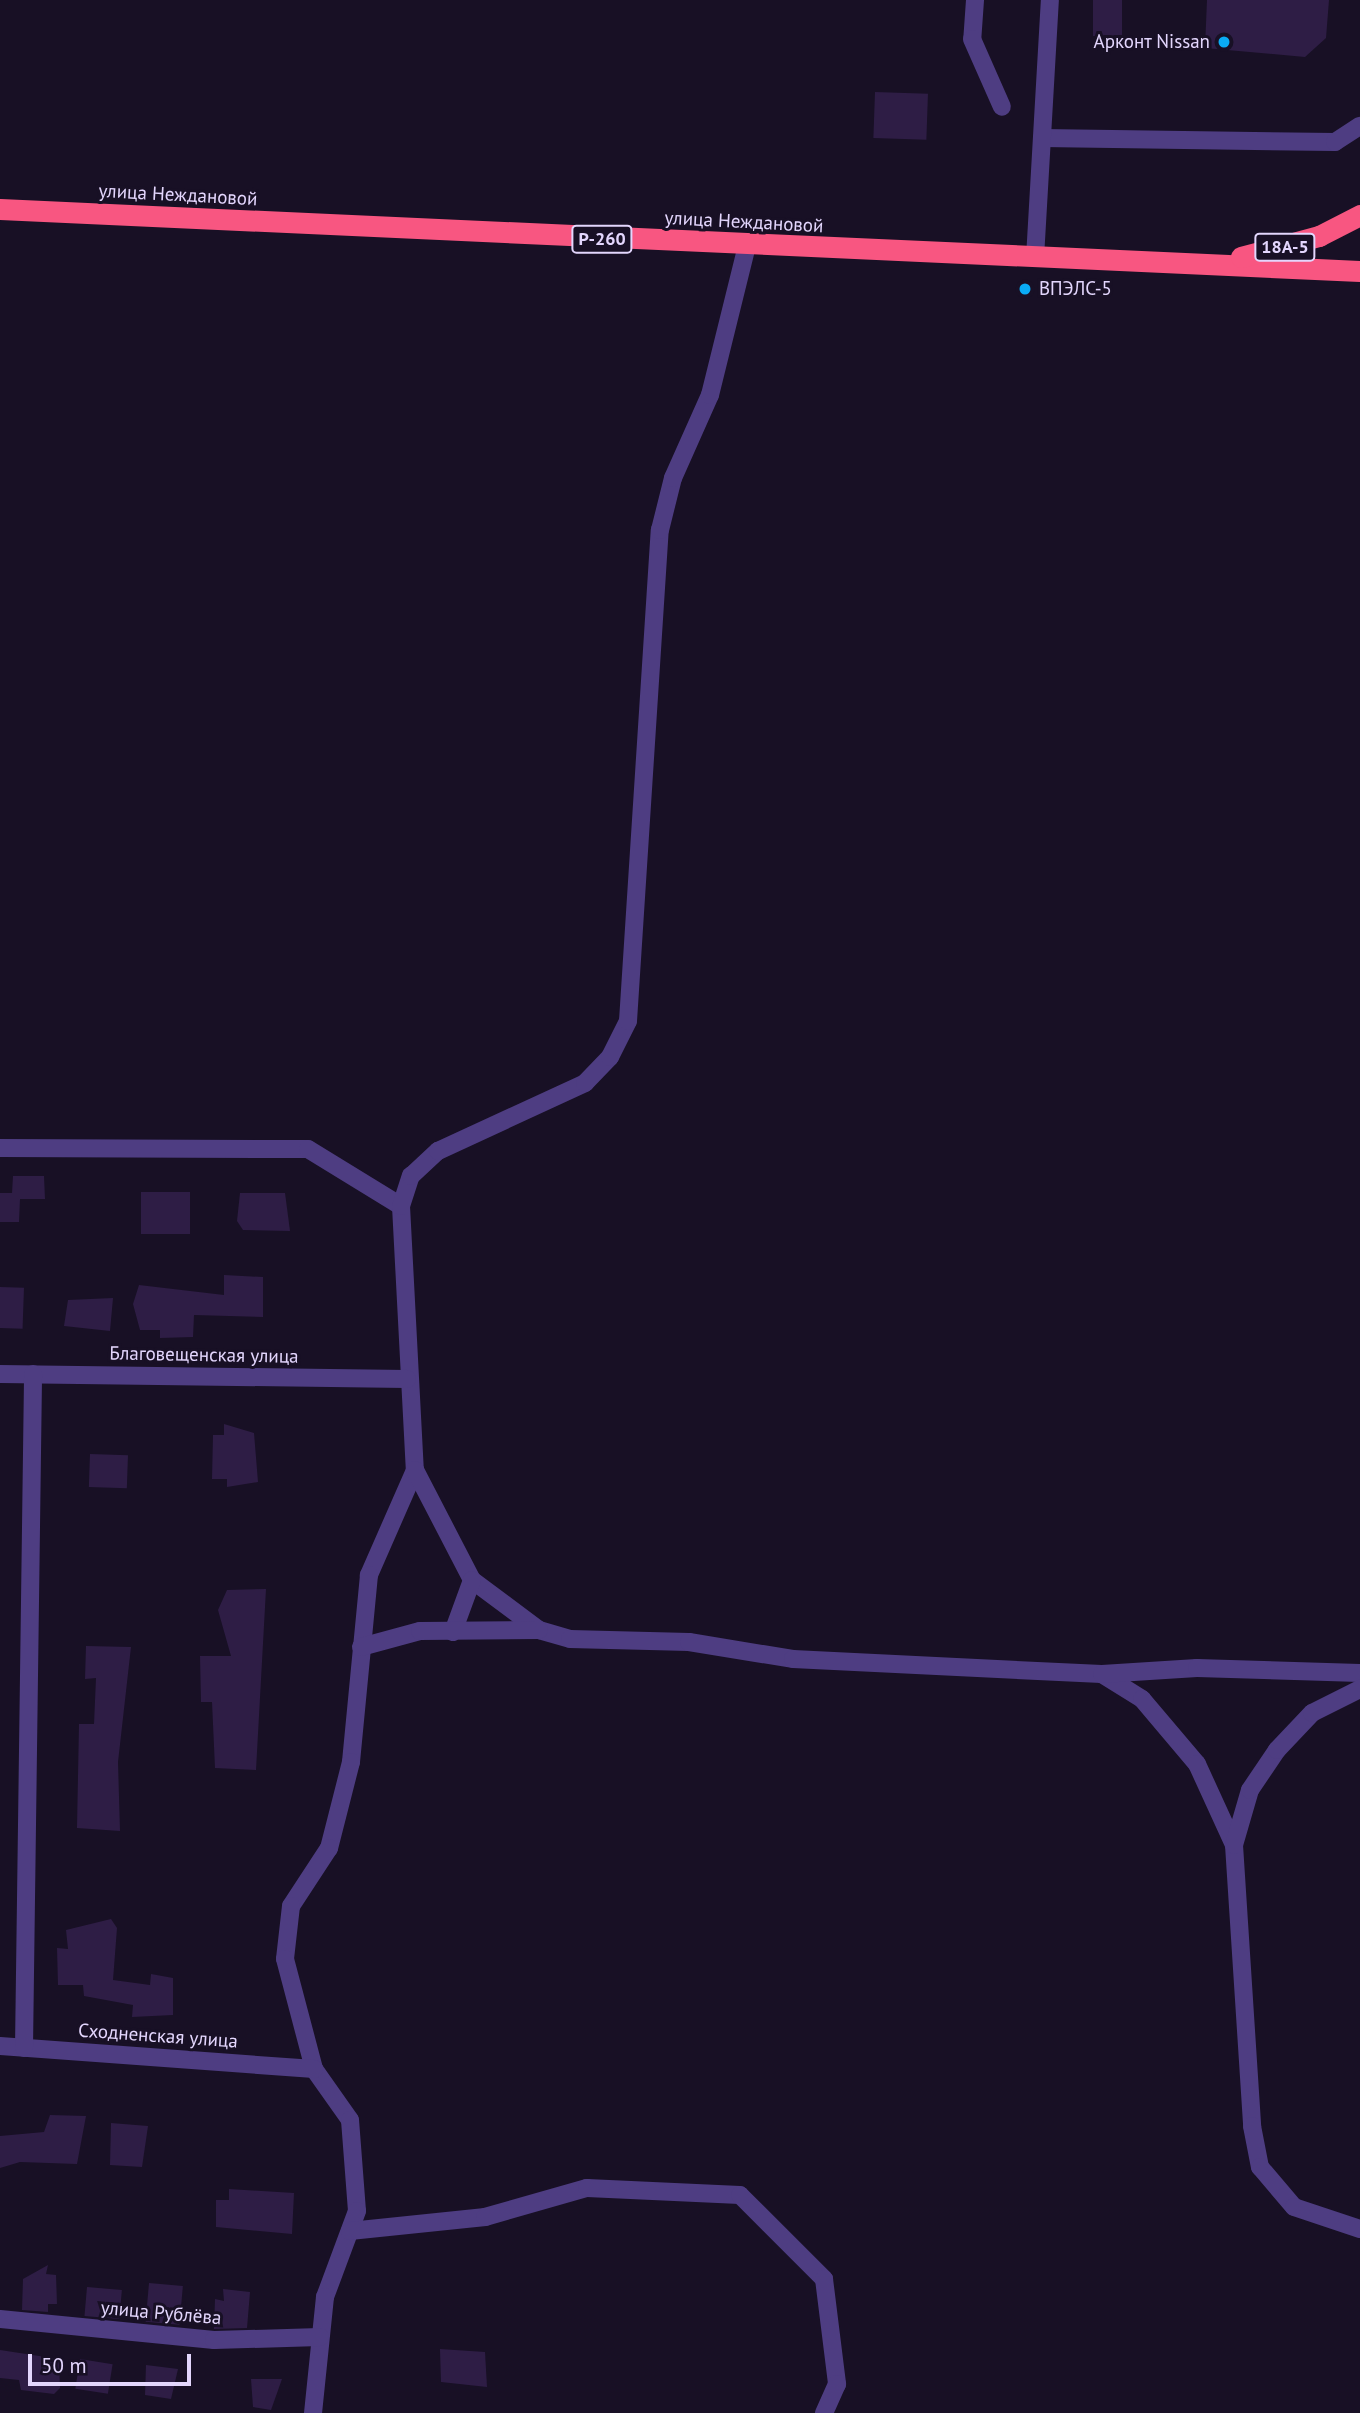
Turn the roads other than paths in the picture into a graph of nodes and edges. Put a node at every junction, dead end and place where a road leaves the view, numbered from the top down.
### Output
1 (975, 0) edge
2 (1050, 0) edge
3 (1002, 107) dead end
4 (1360, 126) edge
5 (1042, 138) junction
6 (0, 209) edge
7 (1360, 215) edge
8 (747, 246) junction
9 (1035, 258) junction
10 (1205, 263) junction
11 (1360, 271) edge
12 (0, 1148) edge
13 (401, 1206) junction
14 (0, 1374) edge
15 (33, 1374) junction
16 (407, 1379) junction
17 (415, 1469) junction
18 (472, 1580) junction
19 (540, 1630) junction
20 (453, 1632) junction
21 (361, 1647) junction
22 (1360, 1673) edge
23 (1102, 1674) junction
24 (1360, 1689) edge
25 (1234, 1845) junction
26 (0, 2046) edge
27 (24, 2048) junction
28 (314, 2069) junction
29 (1360, 2228) edge
30 (350, 2231) junction
31 (0, 2319) edge
32 (320, 2337) junction
33 (313, 2413) edge
34 (824, 2413) edge

1 - 3 street
2 - 5 street
4 - 5 street
5 - 9 street
6 - 8 highway, улица Неждановой / Р-260
7 - 10 highway, 18А-5
8 - 9 highway, улица Неждановой / Р-260
8 - 13 street
9 - 10 highway, улица Неждановой / Р-260
10 - 11 highway, улица Неждановой / Р-260
12 - 13 street
13 - 16 street
14 - 15 street, Благовещенская улица
15 - 16 street, Благовещенская улица
15 - 27 street
16 - 17 street
17 - 18 street
17 - 21 street
18 - 19 street
18 - 20 street
19 - 20 street
19 - 23 street
20 - 21 street
21 - 28 street
22 - 23 street
23 - 25 street
24 - 25 street
25 - 29 street
26 - 27 street, Сходненская улица
27 - 28 street, Сходненская улица
28 - 30 street
30 - 32 street
30 - 34 street
31 - 32 street, улица Рублёва
32 - 33 street

